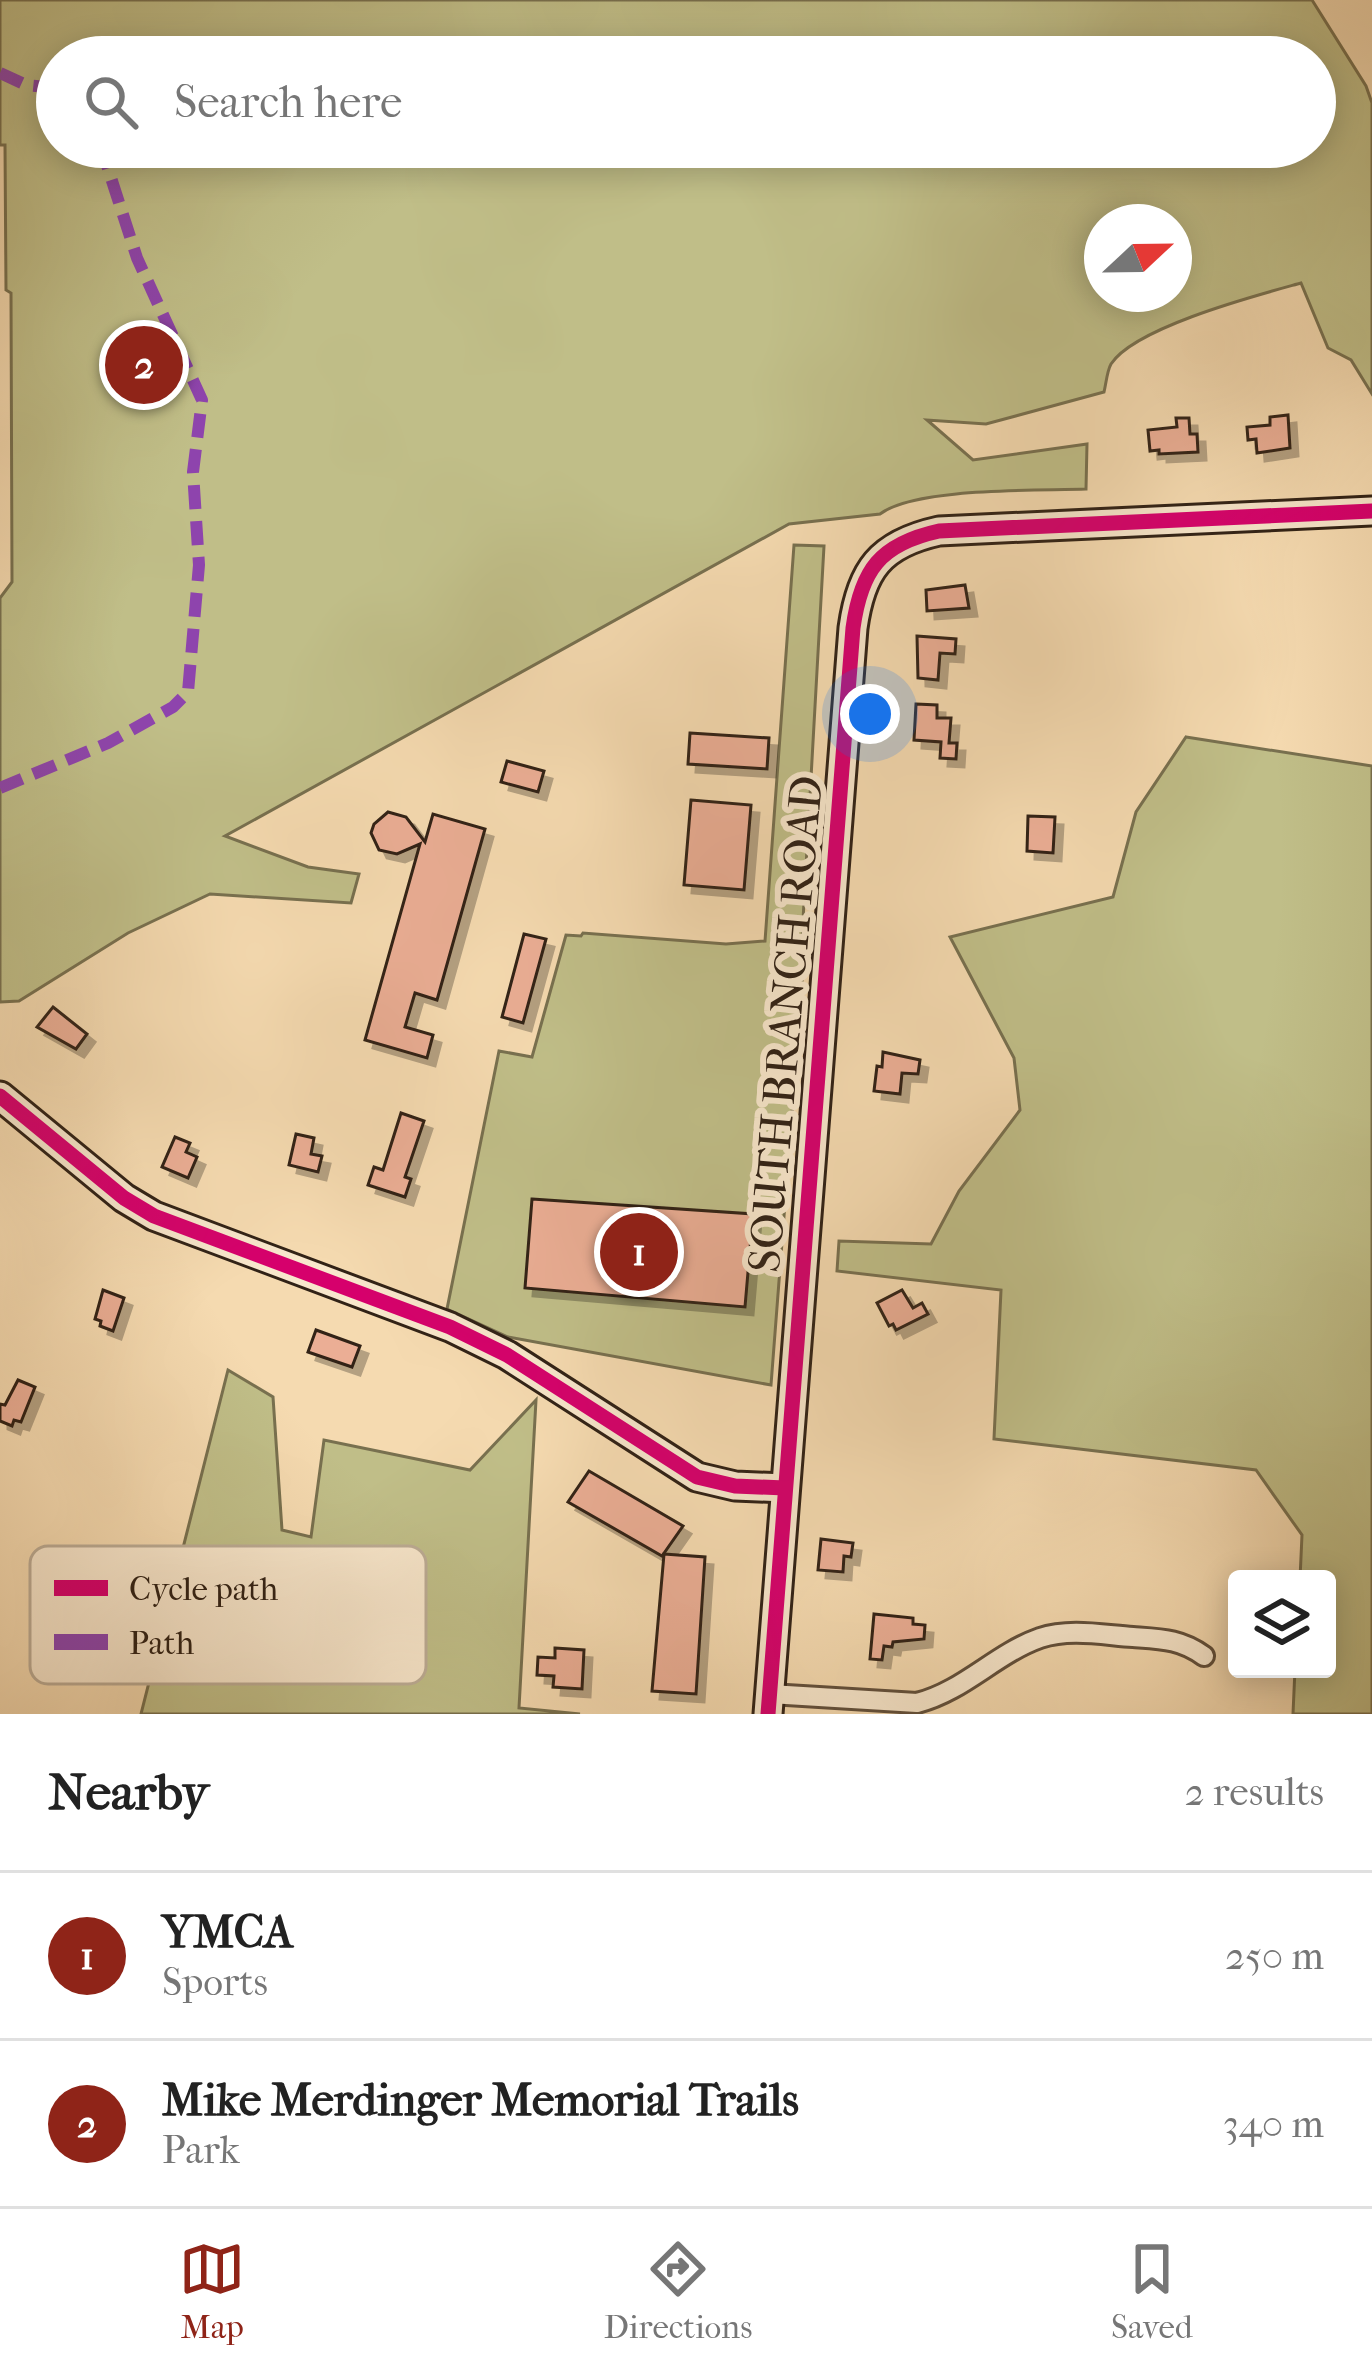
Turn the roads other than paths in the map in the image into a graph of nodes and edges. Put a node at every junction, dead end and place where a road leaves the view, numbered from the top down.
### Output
1 (1372, 511) edge
2 (0, 1096) edge
3 (785, 1488) junction
4 (1204, 1656) dead end
5 (769, 1704) edge

1 - 3 street, SOUTH BRANCH ROAD
2 - 3 street
3 - 5 street, SOUTH BRANCH ROAD
4 - 5 street

